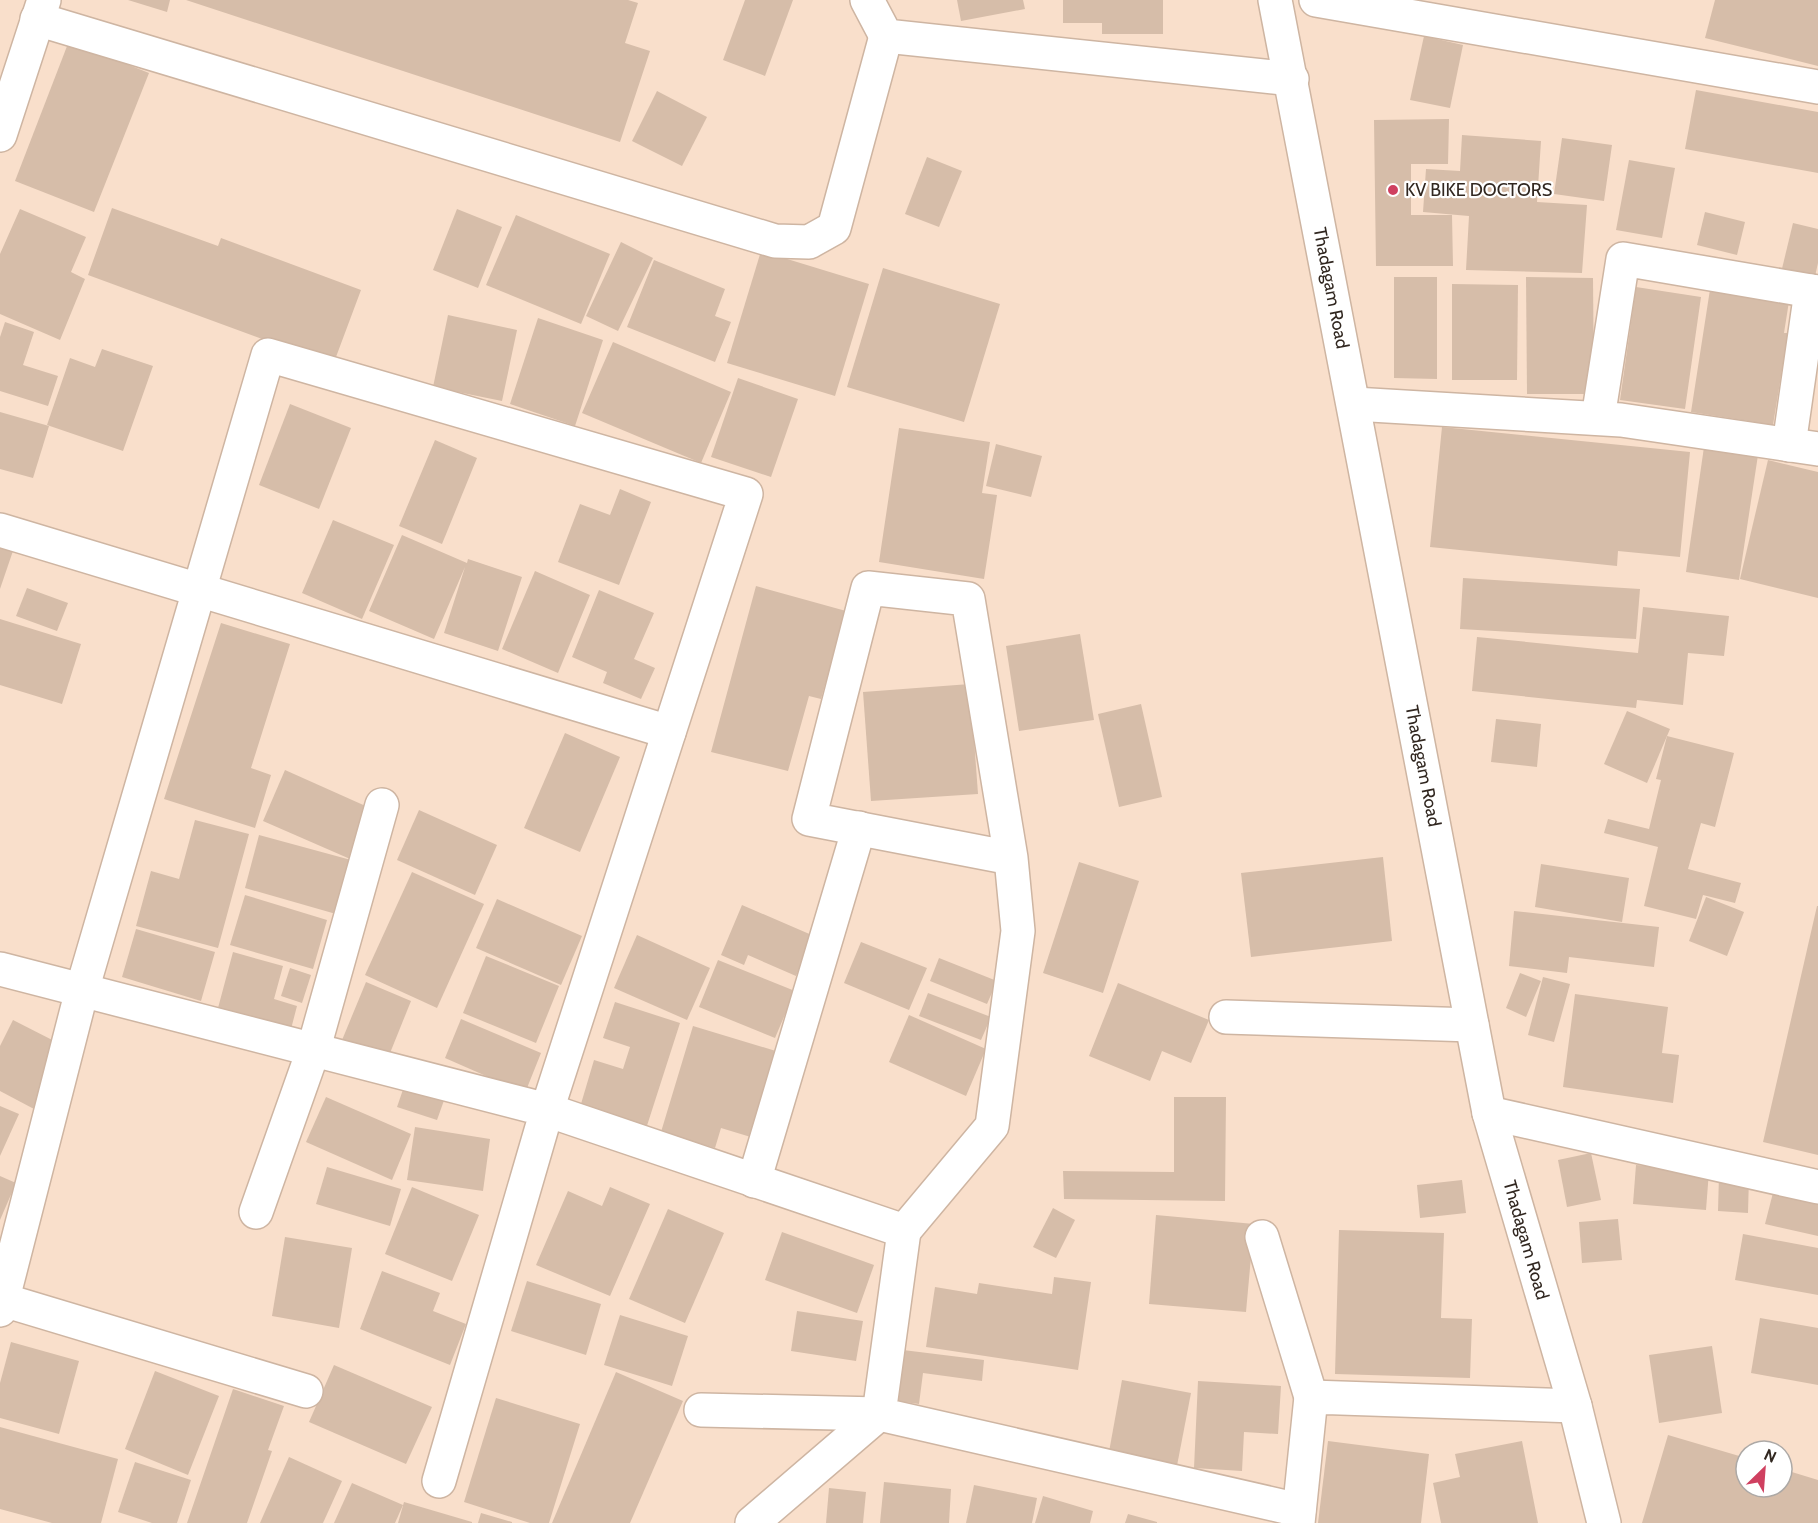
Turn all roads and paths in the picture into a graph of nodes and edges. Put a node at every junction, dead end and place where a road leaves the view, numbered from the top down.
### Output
1 (867, 0) edge
2 (1275, 0) edge
3 (1316, 0) edge
4 (41, 10) edge
5 (886, 36) junction
6 (1292, 79) junction
7 (1818, 87) edge
8 (0, 135) edge
9 (1815, 292) edge
10 (1354, 404) junction
11 (1598, 418) junction
12 (1804, 447) edge
13 (0, 530) edge
14 (199, 590) junction
15 (669, 732) junction
16 (382, 805) dead end
17 (859, 828) junction
18 (1011, 858) junction
19 (0, 969) edge
20 (82, 990) junction
21 (1226, 1017) dead end
22 (1472, 1025) junction
23 (313, 1050) junction
24 (547, 1110) junction
25 (1489, 1113) junction
26 (754, 1181) junction
27 (1818, 1187) edge
28 (256, 1212) dead end
29 (904, 1231) junction
30 (1262, 1237) dead end
31 (1, 1303) edge
32 (306, 1391) dead end
33 (1311, 1397) junction
34 (1575, 1406) junction
35 (701, 1410) dead end
36 (879, 1414) junction
37 (439, 1482) dead end
38 (1299, 1516) edge
39 (752, 1523) edge
40 (1604, 1523) edge

1 - 5 street
2 - 6 street, Thadagam Road
3 - 7 street
4 - 5 street
4 - 8 street
5 - 6 street
6 - 10 street, Thadagam Road
9 - 11 street
9 - 12 street
10 - 11 street
10 - 22 street, Thadagam Road
11 - 12 street
13 - 14 street
14 - 15 street
14 - 15 street
14 - 20 street
15 - 24 street
16 - 23 street
17 - 18 street
17 - 18 street
17 - 26 street
18 - 29 street
19 - 20 street
20 - 23 street
20 - 31 street
21 - 22 street
22 - 25 street, Thadagam Road
23 - 24 street
23 - 28 street
24 - 26 street
24 - 37 street
25 - 27 street
25 - 34 street, Thadagam Road
26 - 29 street
29 - 36 street
30 - 33 street
31 - 32 street
33 - 34 street
33 - 38 street
34 - 40 street, Thadagam Road
35 - 36 street
36 - 38 street
36 - 39 street

